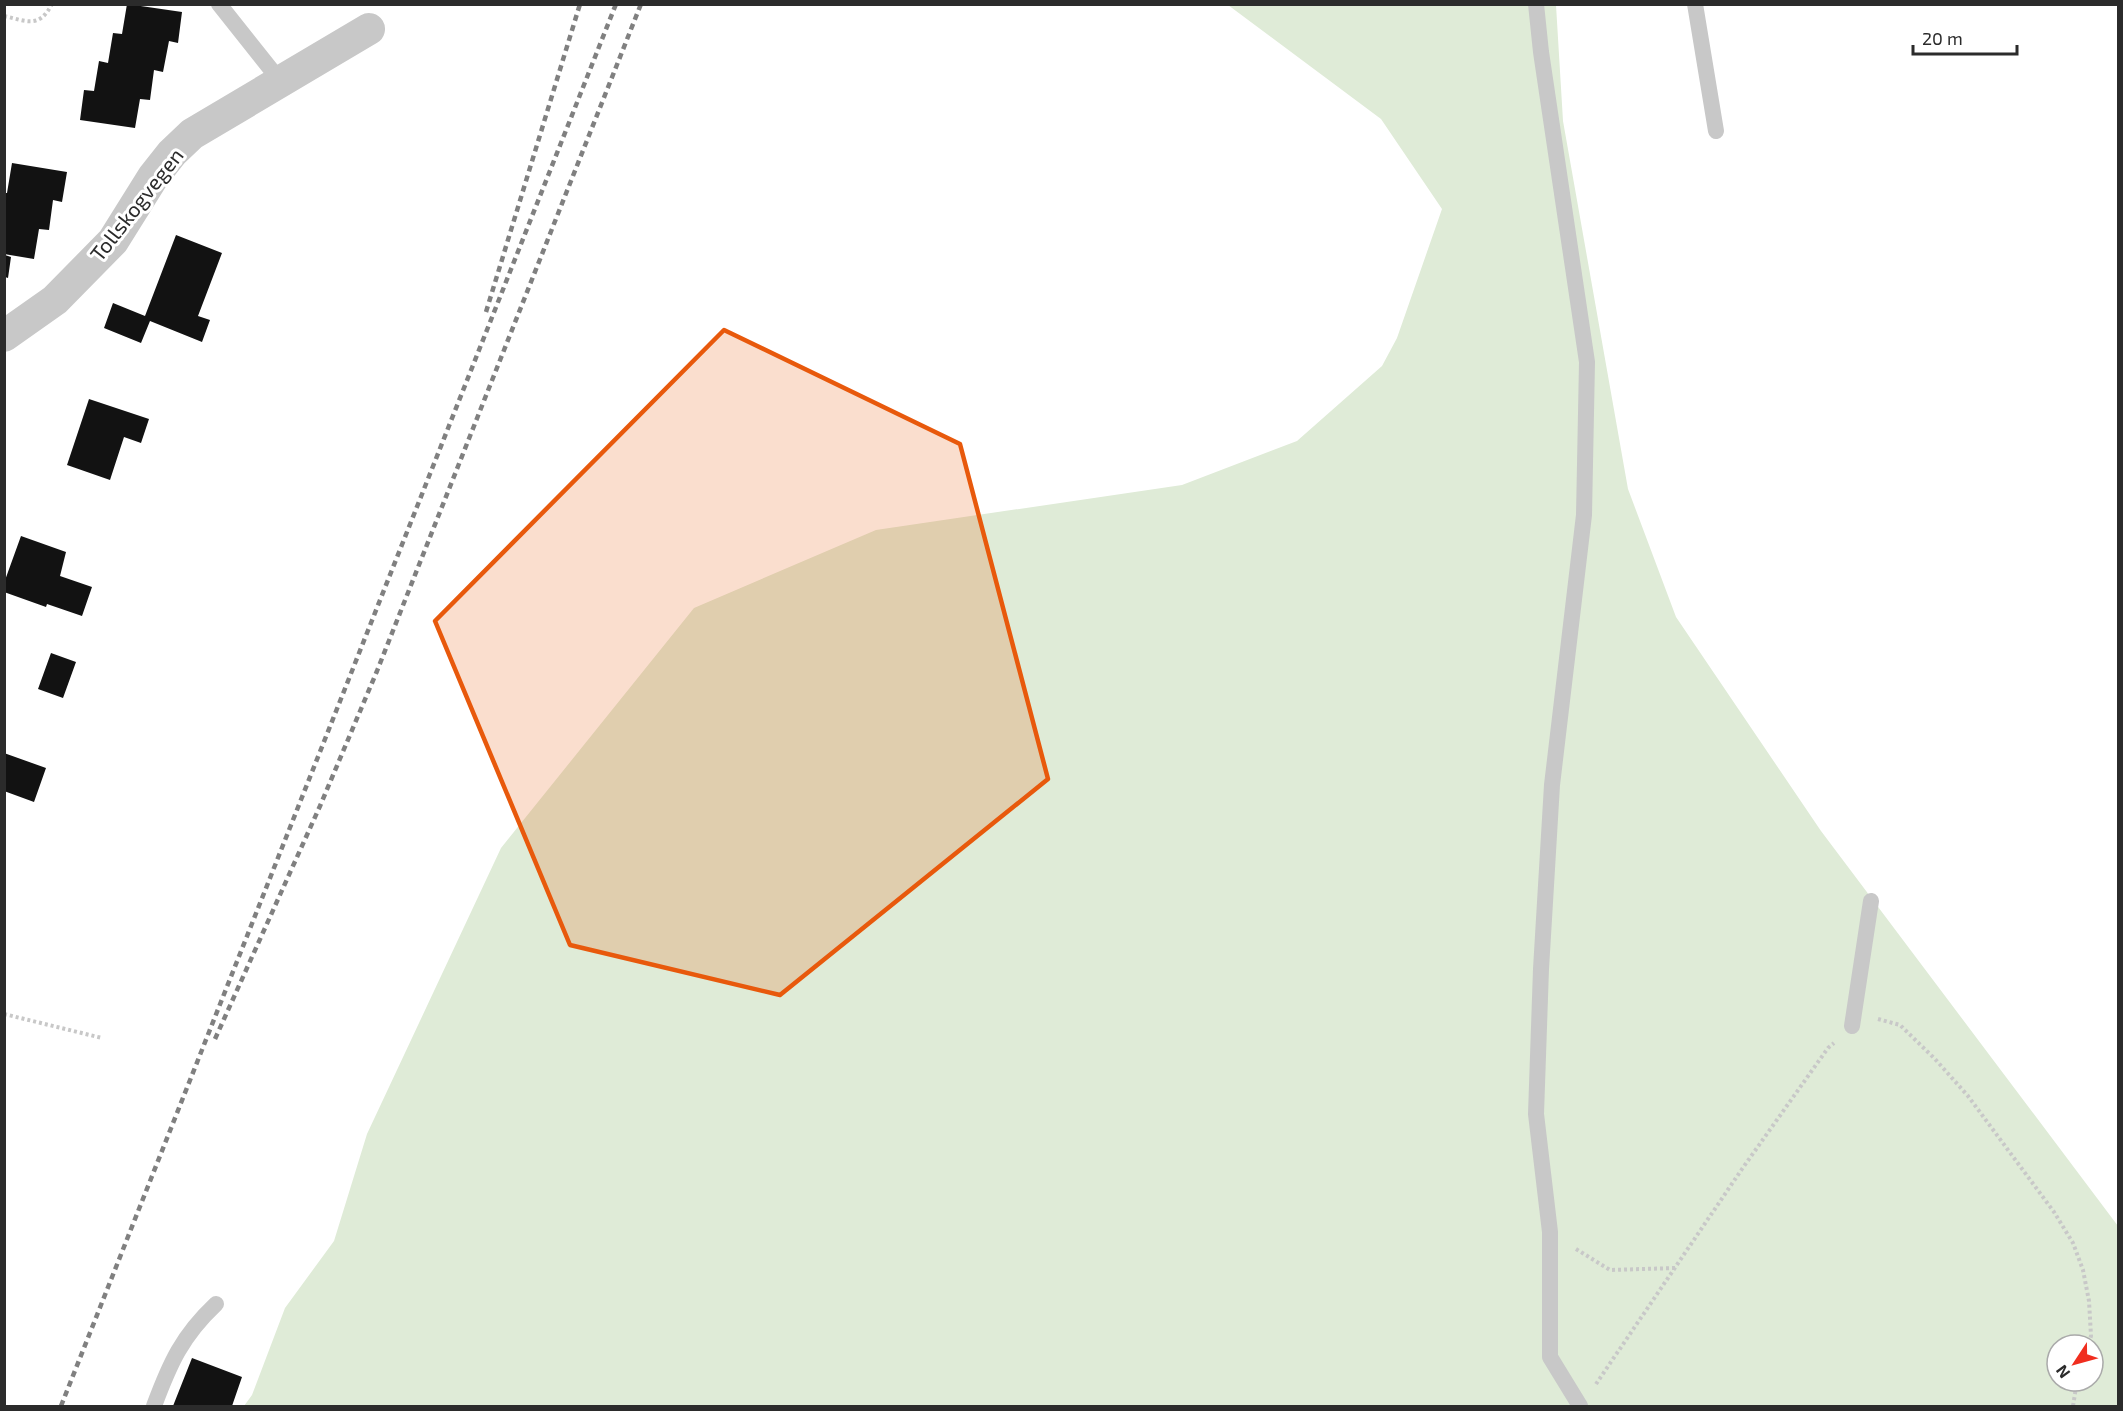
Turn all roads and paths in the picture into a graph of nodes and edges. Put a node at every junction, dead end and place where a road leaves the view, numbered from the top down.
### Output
1 (52, 4) edge
2 (219, 4) edge
3 (1536, 4) edge
4 (1695, 4) edge
5 (4, 16) edge
6 (369, 29) dead end
7 (281, 82) junction
8 (1716, 130) dead end
9 (4, 336) edge
10 (1871, 901) dead end
11 (4, 1014) edge
12 (1852, 1026) junction
13 (102, 1038) dead end
14 (1550, 1232) junction
15 (1676, 1268) junction
16 (216, 1304) dead end
17 (2091, 1333) edge
18 (1594, 1387) dead end
19 (154, 1407) edge
20 (1580, 1407) edge

1 - 5 path
2 - 7 lane
3 - 14 lane
4 - 8 lane
6 - 7 street, Tollskogvegen
7 - 9 street, Tollskogvegen
10 - 12 lane
11 - 13 path
12 - 15 path
12 - 17 path
14 - 15 path
14 - 20 lane
15 - 18 path
16 - 19 lane

